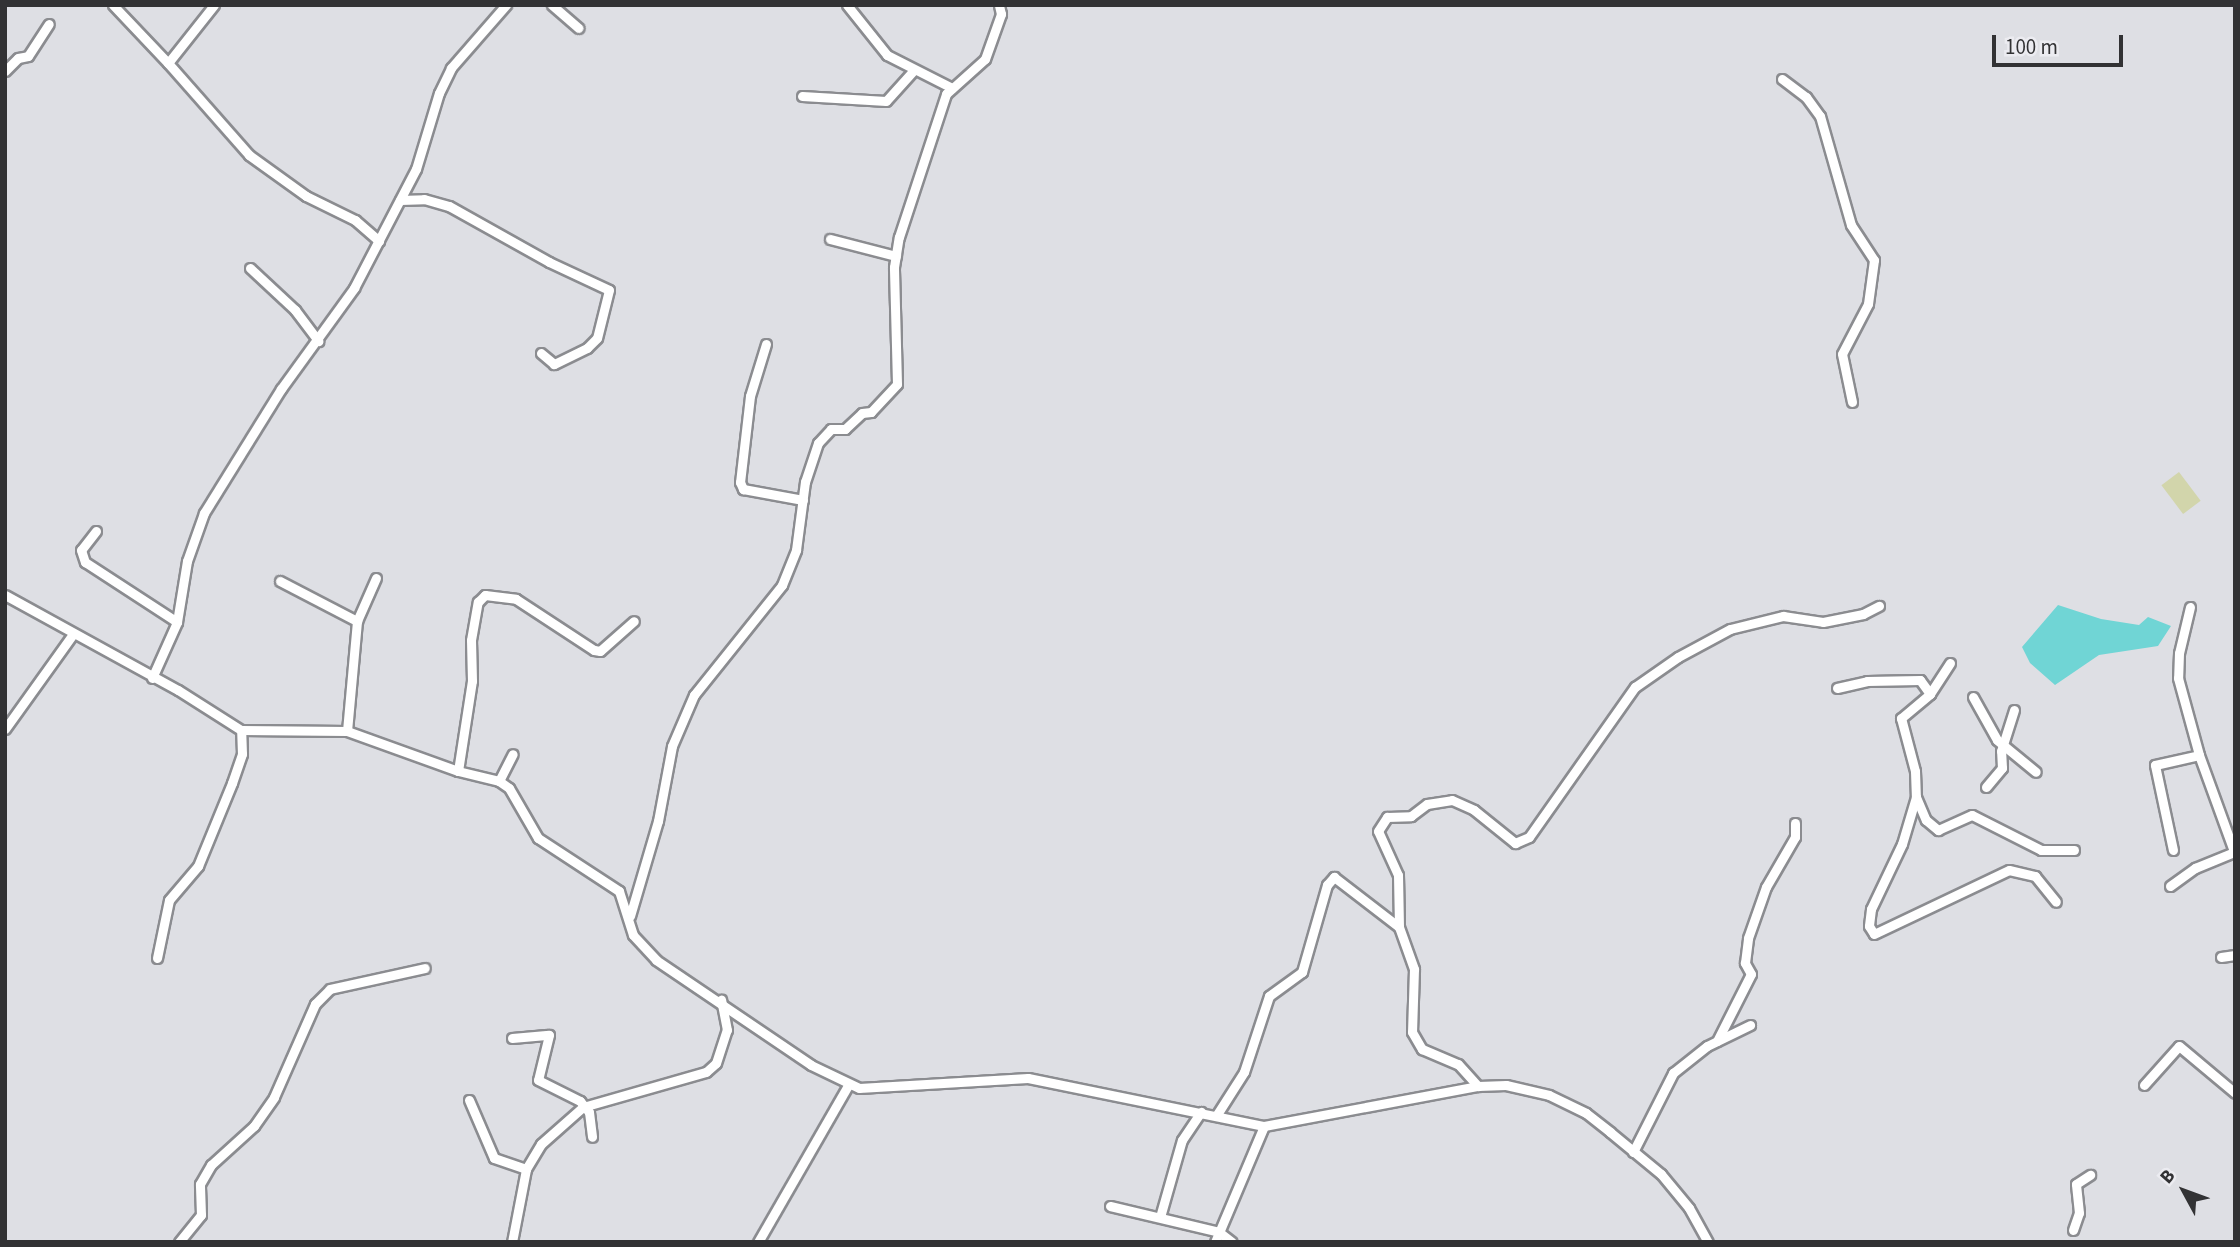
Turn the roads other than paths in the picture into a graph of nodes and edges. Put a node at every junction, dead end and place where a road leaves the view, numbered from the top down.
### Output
1 (113, 5) edge
2 (214, 5) edge
3 (506, 5) edge
4 (552, 5) edge
5 (847, 5) edge
6 (999, 5) edge
7 (49, 24) dead end
8 (578, 28) dead end
9 (168, 63) junction
10 (914, 70) junction
11 (5, 71) edge
12 (1782, 79) dead end
13 (952, 89) junction
14 (802, 96) dead end
15 (400, 200) junction
16 (830, 239) dead end
17 (379, 240) junction
18 (896, 256) junction
19 (250, 268) dead end
20 (317, 341) junction
21 (765, 344) dead end
22 (541, 353) dead end
23 (1852, 402) dead end
24 (803, 500) junction
25 (96, 531) dead end
26 (376, 578) dead end
27 (280, 581) dead end
28 (5, 595) edge
29 (1879, 606) dead end
30 (2190, 607) dead end
31 (357, 621) junction
32 (634, 621) dead end
33 (177, 622) junction
34 (73, 634) junction
35 (1950, 663) dead end
36 (152, 678) junction
37 (1838, 688) dead end
38 (1930, 694) junction
39 (1973, 697) dead end
40 (2014, 710) dead end
41 (5, 729) edge
42 (241, 730) junction
43 (347, 731) junction
44 (2004, 744) junction
45 (513, 754) dead end
46 (2199, 755) junction
47 (458, 771) junction
48 (2036, 772) dead end
49 (499, 781) junction
50 (1986, 787) dead end
51 (1916, 797) junction
52 (1795, 823) dead end
53 (2074, 850) dead end
54 (2173, 850) dead end
55 (2234, 853) edge
56 (2170, 886) dead end
57 (2056, 902) dead end
58 (629, 918) junction
59 (1399, 927) junction
60 (2235, 955) edge
61 (2221, 957) dead end
62 (158, 958) dead end
63 (425, 968) dead end
64 (721, 1000) junction
65 (1750, 1025) dead end
66 (512, 1038) dead end
67 (1717, 1041) junction
68 (849, 1084) junction
69 (2144, 1085) dead end
70 (1478, 1086) junction
71 (2235, 1093) edge
72 (469, 1100) dead end
73 (583, 1107) junction
74 (1201, 1112) junction
75 (1216, 1116) junction
76 (1264, 1126) junction
77 (592, 1137) dead end
78 (1633, 1152) junction
79 (526, 1169) junction
80 (2090, 1175) dead end
81 (1110, 1206) dead end
82 (1160, 1217) junction
83 (2073, 1230) dead end
84 (1217, 1237) edge
85 (180, 1242) edge
86 (512, 1242) edge
87 (758, 1242) edge
88 (1232, 1242) edge
89 (1707, 1242) edge

1 - 9 street
2 - 9 street
3 - 15 street
4 - 8 street
5 - 10 street
6 - 13 street
7 - 11 street
9 - 17 street
10 - 13 street
10 - 14 street
12 - 23 street
13 - 18 street
15 - 17 street
15 - 22 street
16 - 18 street
17 - 20 street
18 - 24 street
19 - 20 street
20 - 33 street
21 - 24 street
24 - 58 street
25 - 33 street
26 - 31 street
27 - 31 street
28 - 34 street
29 - 59 street
30 - 46 street
31 - 43 street
32 - 47 street
33 - 36 street
34 - 36 street
34 - 41 street
35 - 38 street
36 - 42 street
37 - 38 street
38 - 51 street
39 - 44 street
40 - 44 street
42 - 43 street
42 - 62 street
43 - 47 street
44 - 48 street
44 - 50 street
45 - 49 street
46 - 54 street
46 - 55 street
47 - 49 street
49 - 58 street
51 - 53 street
51 - 57 street
52 - 67 street
55 - 56 street
58 - 64 street
59 - 70 street
59 - 75 street
60 - 61 street
63 - 85 street
64 - 68 street
64 - 73 street
65 - 67 street
66 - 73 street
67 - 78 street
68 - 74 street
68 - 87 street
69 - 71 street
70 - 76 street
70 - 78 street
72 - 79 street
73 - 77 street
73 - 79 street
74 - 75 street
74 - 82 street
75 - 76 street
76 - 84 street
78 - 89 street
79 - 86 street
80 - 83 street
81 - 82 street
82 - 84 street
84 - 88 street

